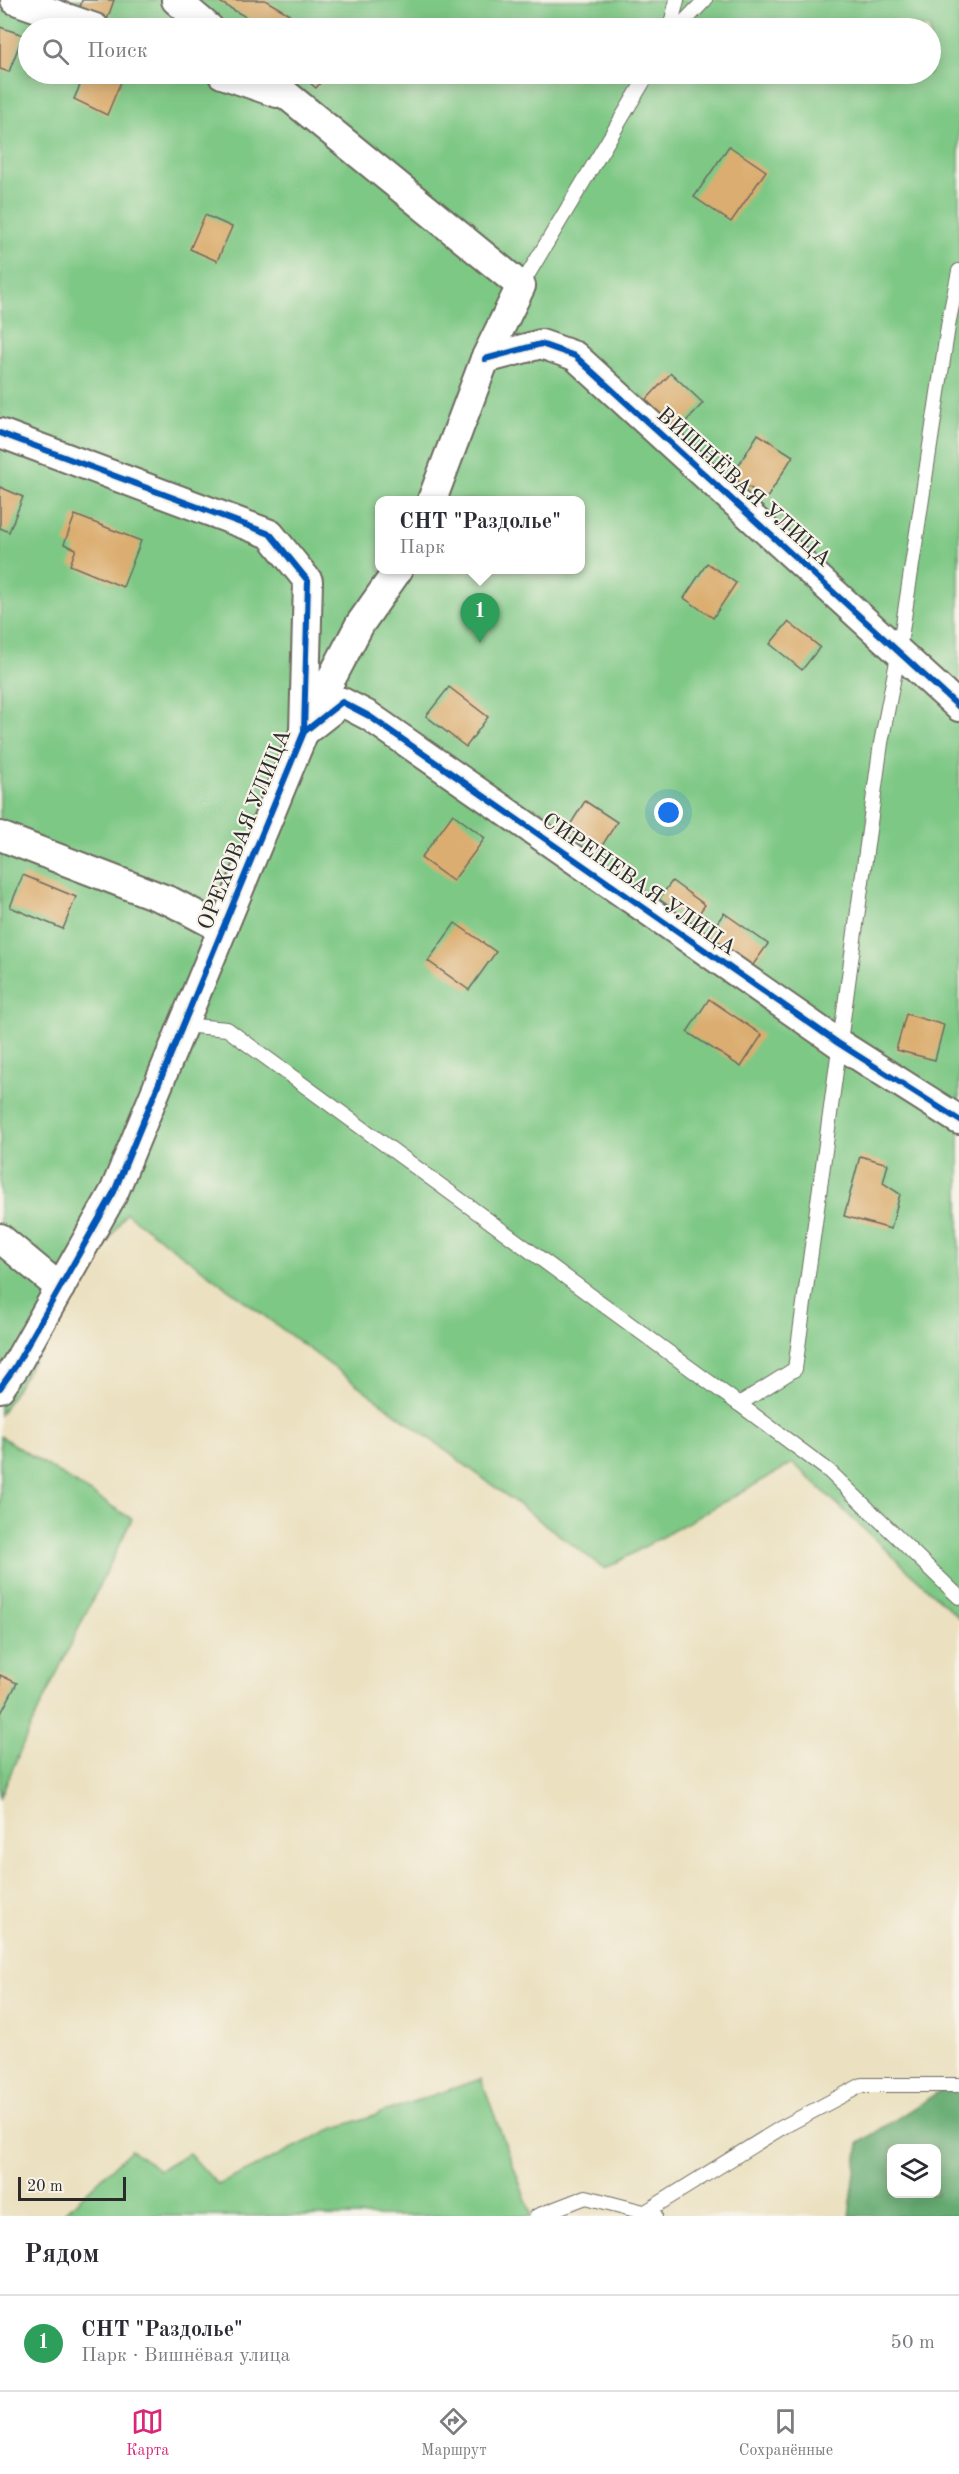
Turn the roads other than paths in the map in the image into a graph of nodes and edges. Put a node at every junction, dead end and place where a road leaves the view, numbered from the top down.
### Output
1 (15, 0) edge
2 (176, 0) edge
3 (677, 0) edge
4 (705, 0) edge
5 (66, 18) edge
6 (197, 18) edge
7 (672, 18) edge
8 (688, 18) edge
9 (251, 84) edge
10 (273, 84) edge
11 (642, 84) edge
12 (288, 97) junction
13 (959, 271) edge
14 (521, 286) junction
15 (485, 359) junction
16 (0, 433) edge
17 (434, 496) edge
18 (395, 574) edge
19 (899, 651) junction
20 (959, 707) edge
21 (304, 732) junction
22 (0, 836) edge
23 (222, 929) junction
24 (183, 1024) junction
25 (838, 1043) junction
26 (959, 1120) edge
27 (0, 1238) edge
28 (60, 1288) junction
29 (0, 1388) edge
30 (739, 1404) junction
31 (959, 1597) edge
32 (959, 2085) edge
33 (649, 2214) edge
34 (537, 2216) edge

1 - 5 street
2 - 6 street
3 - 7 lane
4 - 8 lane
9 - 12 street
10 - 12 street
11 - 14 lane
12 - 14 street
13 - 19 lane
14 - 15 street
15 - 17 street
15 - 19 street, ВИШНЁВАЯ УЛИЦА
16 - 21 street, ОРЕХОВАЯ УЛИЦА
18 - 21 street
19 - 20 street, ВИШНЁВАЯ УЛИЦА
19 - 25 lane
21 - 23 street, ОРЕХОВАЯ УЛИЦА
21 - 25 street, СИРЕНЕВАЯ УЛИЦА
22 - 23 street
23 - 24 street, ОРЕХОВАЯ УЛИЦА
24 - 28 street, ОРЕХОВАЯ УЛИЦА
24 - 30 lane
25 - 26 street, СИРЕНЕВАЯ УЛИЦА
25 - 30 lane
27 - 28 street
28 - 29 street, ОРЕХОВАЯ УЛИЦА
30 - 31 lane
32 - 33 lane
33 - 34 lane

